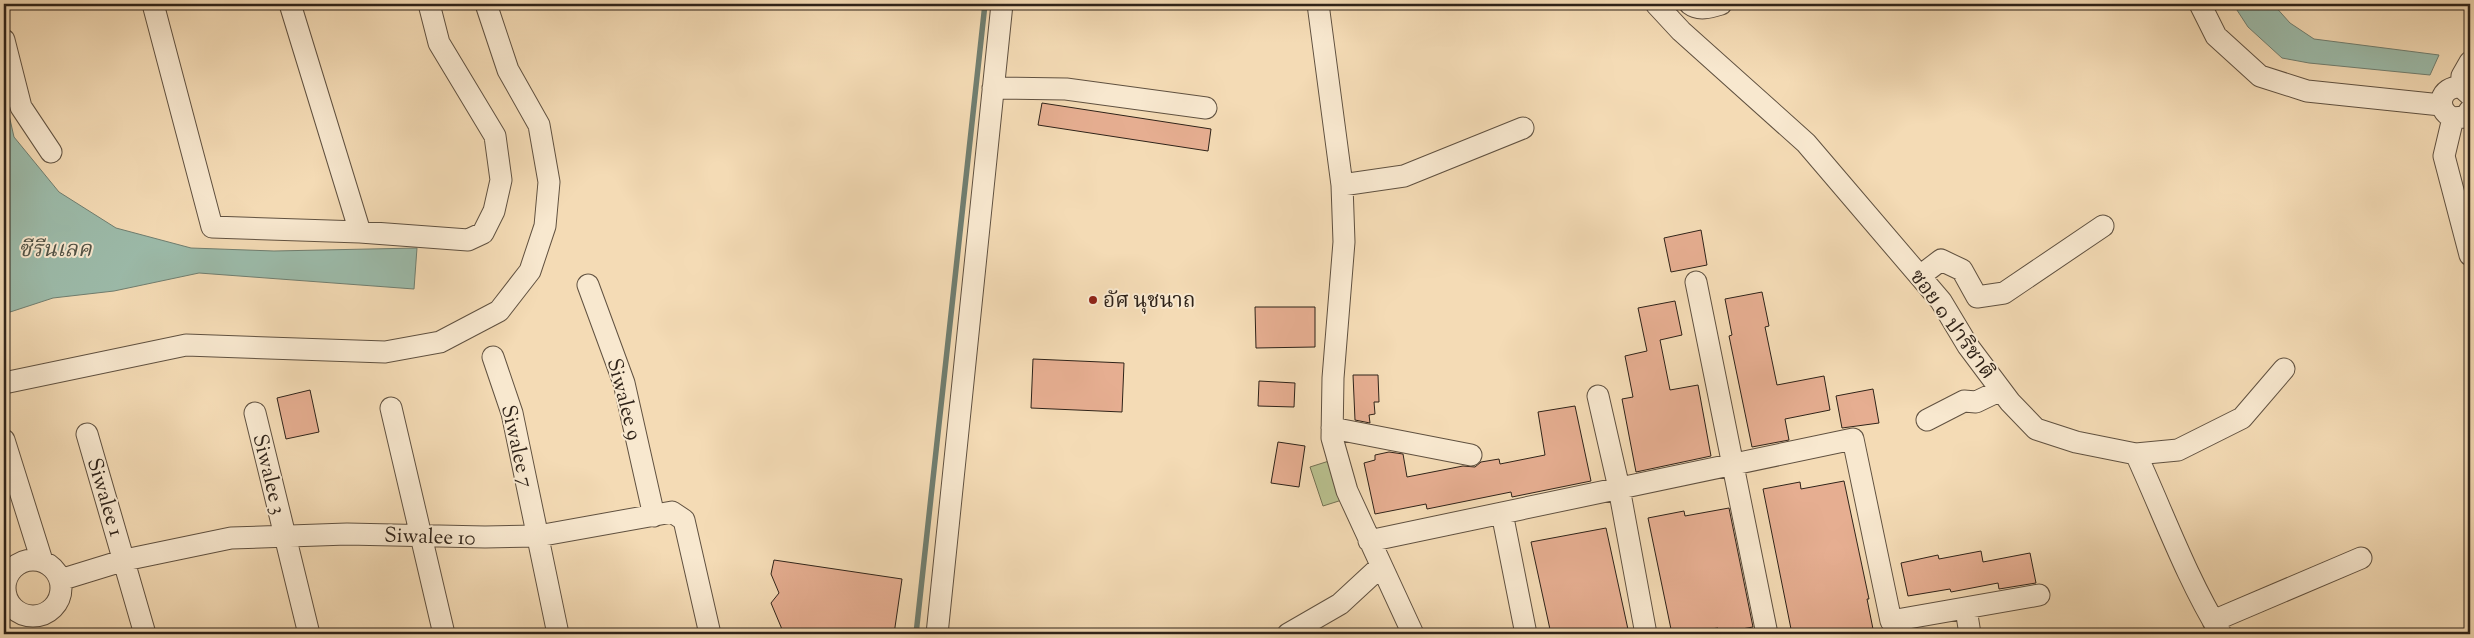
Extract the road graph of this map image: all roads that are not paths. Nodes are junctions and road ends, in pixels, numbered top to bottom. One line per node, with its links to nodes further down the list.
1 (154, 4): 21 (street)
2 (290, 4): 21 (street)
3 (429, 4): 21 (street)
4 (486, 4): 28 (street)
5 (1002, 4): 13 (street)
6 (1318, 4): 19 (street)
7 (1656, 4): 23 (street, ซอย ๑ ปาริชาติ)
8 (1690, 4): 9 (street)
9 (1721, 4)
10 (2200, 4): 16 (street)
11 (4, 40): 18 (street)
12 (2470, 62): 14 (street)
13 (993, 88): 15 (street); 62 (street)
14 (2465, 91): 16 (street)
15 (1206, 108)
16 (2455, 111): 22 (street)
17 (1523, 128): 19 (street)
18 (51, 152)
19 (1342, 185): 34 (street)
20 (2103, 226): 23 (street)
21 (360, 232)
22 (2470, 255)
23 (1920, 276): 29 (street, ซอย ๑ ปาริชาติ)
24 (1696, 282): 39 (street)
25 (588, 285): 42 (street, Siwalee 9)
26 (493, 357): 45 (street, Siwalee 7)
27 (2284, 369): 37 (street, ซอย ๑ ปาริชาติ)
28 (4, 383)
29 (2001, 390): 33 (street); 37 (street, ซอย ๑ ปาริชาติ)
30 (1598, 396): 40 (street)
31 (391, 408): 43 (street)
32 (255, 413): 44 (street, Siwalee 3)
33 (1927, 420)
34 (1332, 428): 38 (street); 46 (street)
35 (87, 434): 48 (street, Siwalee 1)
36 (6, 452): 49 (street)
37 (2136, 454): 56 (street)
38 (1471, 455)
39 (1733, 464): 40 (street); 55 (street); 67 (street)
40 (1619, 488): 41 (street); 66 (street)
41 (1502, 513): 46 (street); 65 (street)
42 (654, 516): 45 (street, Siwalee 10); 61 (street, Siwalee 10)
43 (422, 534): 44 (street, Siwalee 10); 45 (street, Siwalee 10); 59 (street)
44 (286, 535): 48 (street, Siwalee 10); 58 (street, Siwalee 3)
45 (538, 536): 60 (street, Siwalee 7)
46 (1368, 541): 51 (street)
47 (2361, 558): 56 (street)
48 (125, 560): 52 (street, Siwalee 10); 57 (street, Siwalee 1)
49 (42, 561): 50 (street); 52 (street)
50 (7, 562): 54 (street)
51 (1380, 568): 63 (street); 64 (street)
52 (60, 580): 54 (street)
53 (2039, 595): 55 (street)
54 (7, 609)
55 (1966, 609): 68 (street)
56 (2217, 628)
57 (145, 634)
58 (309, 634)
59 (444, 634)
60 (558, 634)
61 (710, 634)
62 (936, 634)
63 (1288, 634)
64 (1413, 634)
65 (1526, 634)
66 (1646, 634)
67 (1768, 634)
68 (1970, 634)

